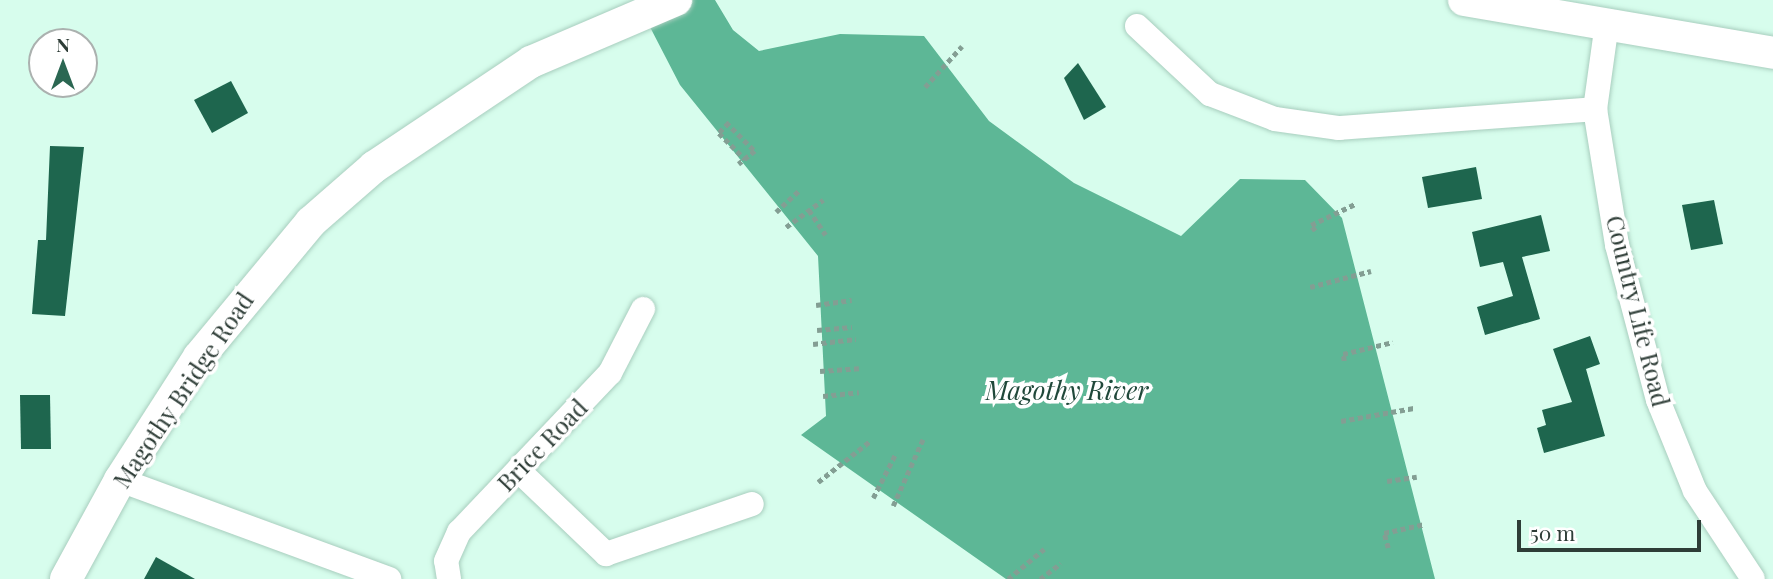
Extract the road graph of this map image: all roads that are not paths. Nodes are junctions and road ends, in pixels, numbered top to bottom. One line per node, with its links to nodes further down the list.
1 (676, 0): 9 (main road, Magothy Bridge Road)
2 (1464, 0): 3 (main road)
3 (1607, 23): 5 (main road); 6 (street, Country Life Road)
4 (1137, 26): 6 (street)
5 (1773, 53)
6 (1595, 109): 14 (street, Country Life Road)
7 (643, 309): 8 (street, Brice Road)
8 (518, 470): 10 (street); 13 (street, Brice Road)
9 (120, 480): 11 (main road, Magothy Bridge Road); 12 (street)
10 (752, 504)
11 (66, 579)
12 (389, 579)
13 (449, 579)
14 (1753, 579)

